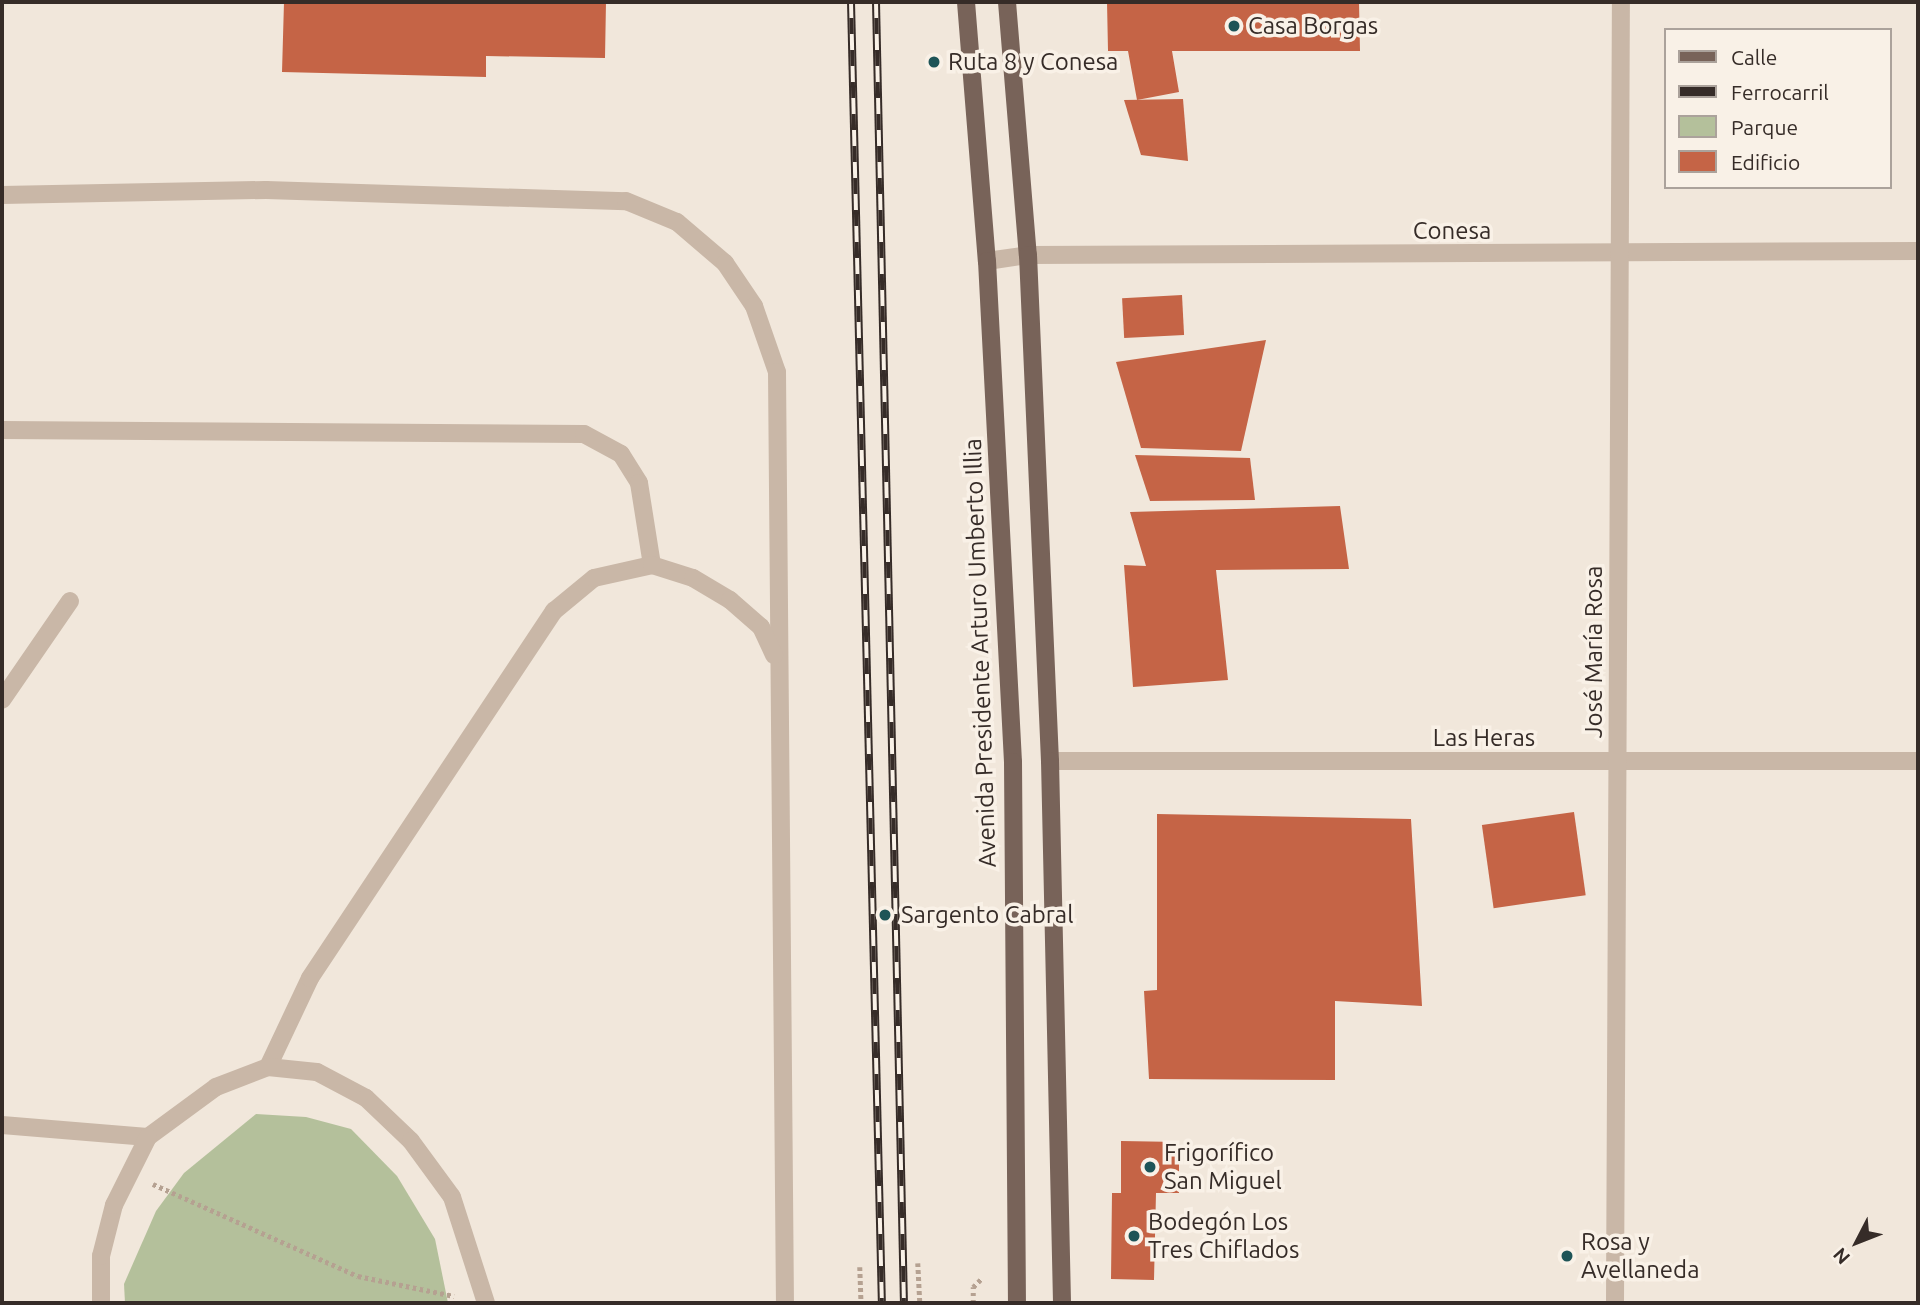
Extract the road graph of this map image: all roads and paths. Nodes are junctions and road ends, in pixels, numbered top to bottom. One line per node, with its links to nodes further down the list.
1 (966, 2): 8 (main road, Avenida Presidente Arturo Umberto Illia)
2 (1007, 2): 6 (main road)
3 (1621, 2): 7 (street, José María Rosa)
4 (2, 195): 12 (street)
5 (1918, 251): 7 (street, Conesa)
6 (1028, 255): 7 (street, Conesa); 8 (street, Conesa); 14 (main road)
7 (1619, 256): 16 (street, José María Rosa)
8 (987, 261): 30 (main road, Avenida Presidente Arturo Umberto Illia)
9 (2, 430): 10 (street)
10 (652, 565): 12 (street); 17 (street)
11 (70, 601): 13 (street)
12 (777, 663): 26 (street)
13 (2, 700)
14 (1050, 761): 16 (street, Las Heras); 31 (main road)
15 (1918, 761): 16 (street, Las Heras)
16 (1618, 764): 32 (street, José María Rosa)
17 (268, 1067): 19 (street); 25 (street)
18 (2, 1125): 19 (street)
19 (148, 1137): 20 (street)
20 (125, 1181): 24 (street); 25 (path)
21 (918, 1263): 28 (path)
22 (860, 1268): 27 (path)
23 (982, 1278): 29 (path)
24 (101, 1303)
25 (486, 1303)
26 (785, 1303)
27 (861, 1303)
28 (920, 1303)
29 (973, 1303)
30 (1017, 1303)
31 (1062, 1303)
32 (1615, 1303)

